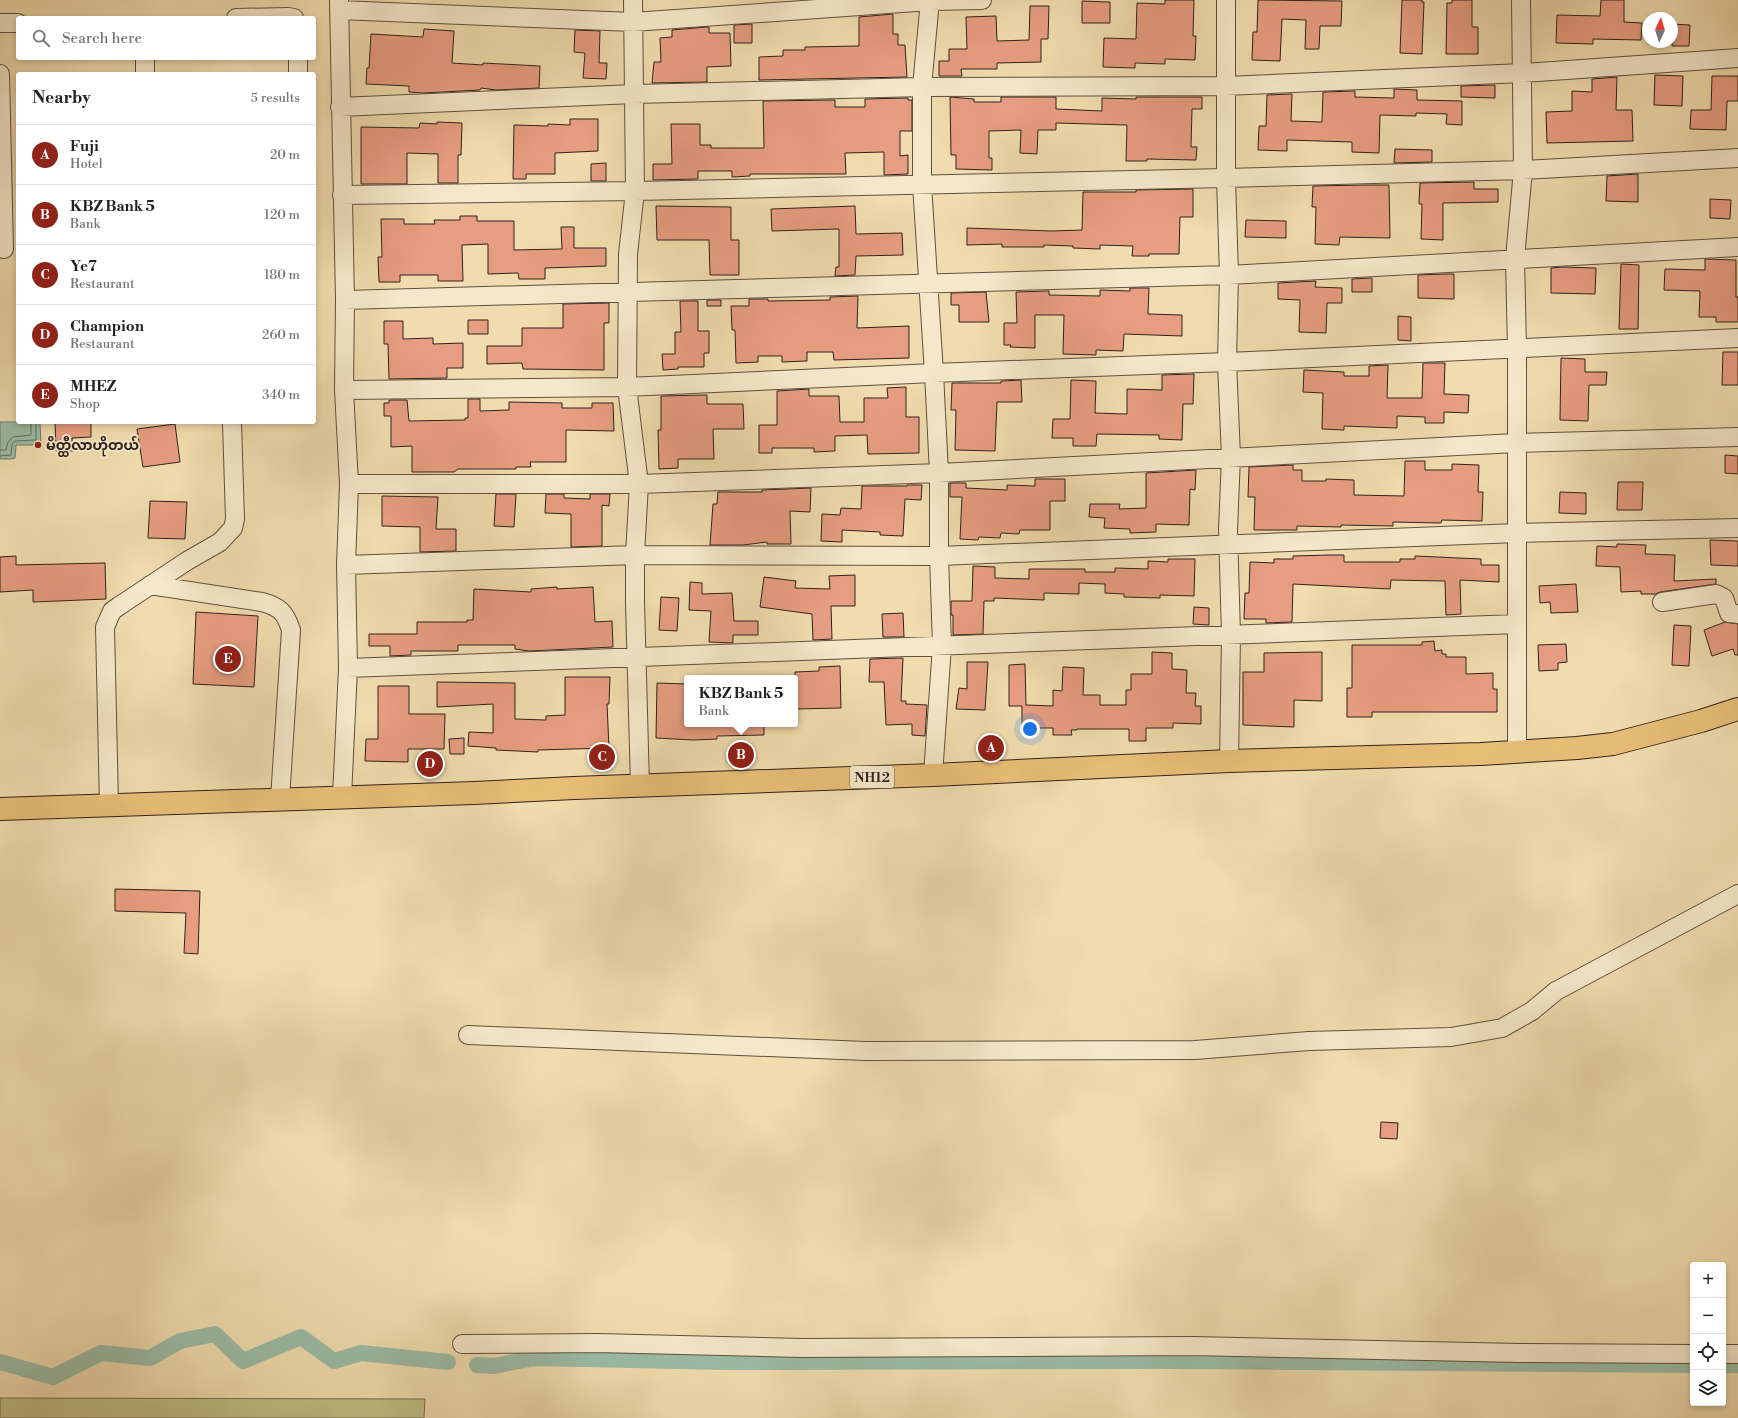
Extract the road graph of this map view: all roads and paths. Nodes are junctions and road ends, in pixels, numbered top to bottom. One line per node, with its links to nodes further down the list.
1 (633, 0): 7 (street)
2 (982, 0): 5 (street)
3 (1226, 0): 17 (street)
4 (1521, 0): 15 (street)
5 (930, 1): 7 (street); 18 (street)
6 (339, 5): 7 (street); 20 (street)
7 (633, 22): 19 (street)
8 (0, 23): 9 (street)
9 (16, 23)
10 (1738, 58): 15 (street)
11 (146, 60): 13 (street)
12 (298, 60): 14 (street)
13 (145, 72)
14 (298, 72)
15 (1523, 73): 17 (street); 22 (street)
16 (0, 74): 28 (street)
17 (1226, 86): 18 (street); 23 (street)
18 (922, 87): 19 (street); 24 (street)
19 (634, 94): 20 (street); 25 (street)
20 (340, 107): 26 (street)
21 (1738, 158): 22 (street)
22 (1523, 170): 23 (street); 29 (street)
23 (1226, 178): 24 (street); 30 (street)
24 (922, 184): 25 (street); 31 (street)
25 (635, 191): 26 (street); 32 (street)
26 (342, 195): 33 (street)
27 (1738, 247): 29 (street)
28 (7, 249)
29 (1514, 258): 30 (street); 35 (street)
30 (1229, 275): 31 (street); 36 (street)
31 (928, 283): 32 (street); 37 (street)
32 (627, 293): 33 (street); 38 (street)
33 (345, 300): 39 (street)
34 (1738, 338): 35 (street)
35 (1516, 349): 36 (street); 42 (street)
36 (1227, 362): 37 (street); 43 (street)
37 (934, 373): 38 (street); 44 (street)
38 (627, 386): 39 (street); 46 (street)
39 (344, 390): 45 (street)
40 (232, 424): 53 (street)
41 (1738, 437): 42 (street)
42 (1516, 443): 43 (street); 48 (street)
43 (1231, 457): 44 (street); 49 (street)
44 (939, 473): 46 (street); 51 (street)
45 (348, 484): 46 (street); 52 (street)
46 (639, 484): 50 (street)
47 (1738, 528): 48 (street)
48 (1517, 533): 49 (street); 56 (street)
49 (1228, 545): 51 (street); 57 (street)
50 (635, 555): 51 (street); 52 (street); 59 (street)
51 (939, 556): 58 (street)
52 (346, 565): 60 (street)
53 (150, 585): 67 (street); 68 (street)
54 (1662, 602): 55 (street)
55 (1738, 614)
56 (1516, 624): 57 (street); 62 (street)
57 (1231, 636): 58 (street); 63 (street)
58 (942, 646): 59 (street); 64 (street)
59 (637, 658): 60 (street); 65 (street)
60 (348, 668): 66 (street)
61 (1738, 709): 62 (highway, NH12)
62 (1517, 751): 63 (highway, NH12)
63 (1229, 761): 64 (highway, NH12)
64 (933, 775): 65 (highway, NH12)
65 (640, 786): 66 (highway, NH12)
66 (342, 797): 67 (highway, NH12)
67 (280, 799): 68 (highway, NH12)
68 (109, 805): 69 (highway, NH12)
69 (0, 809)
70 (1738, 894): 71 (street)
71 (468, 1035)
72 (462, 1344): 73 (street)
73 (1690, 1354)
74 (1726, 1354): 75 (street)
75 (1738, 1354)

